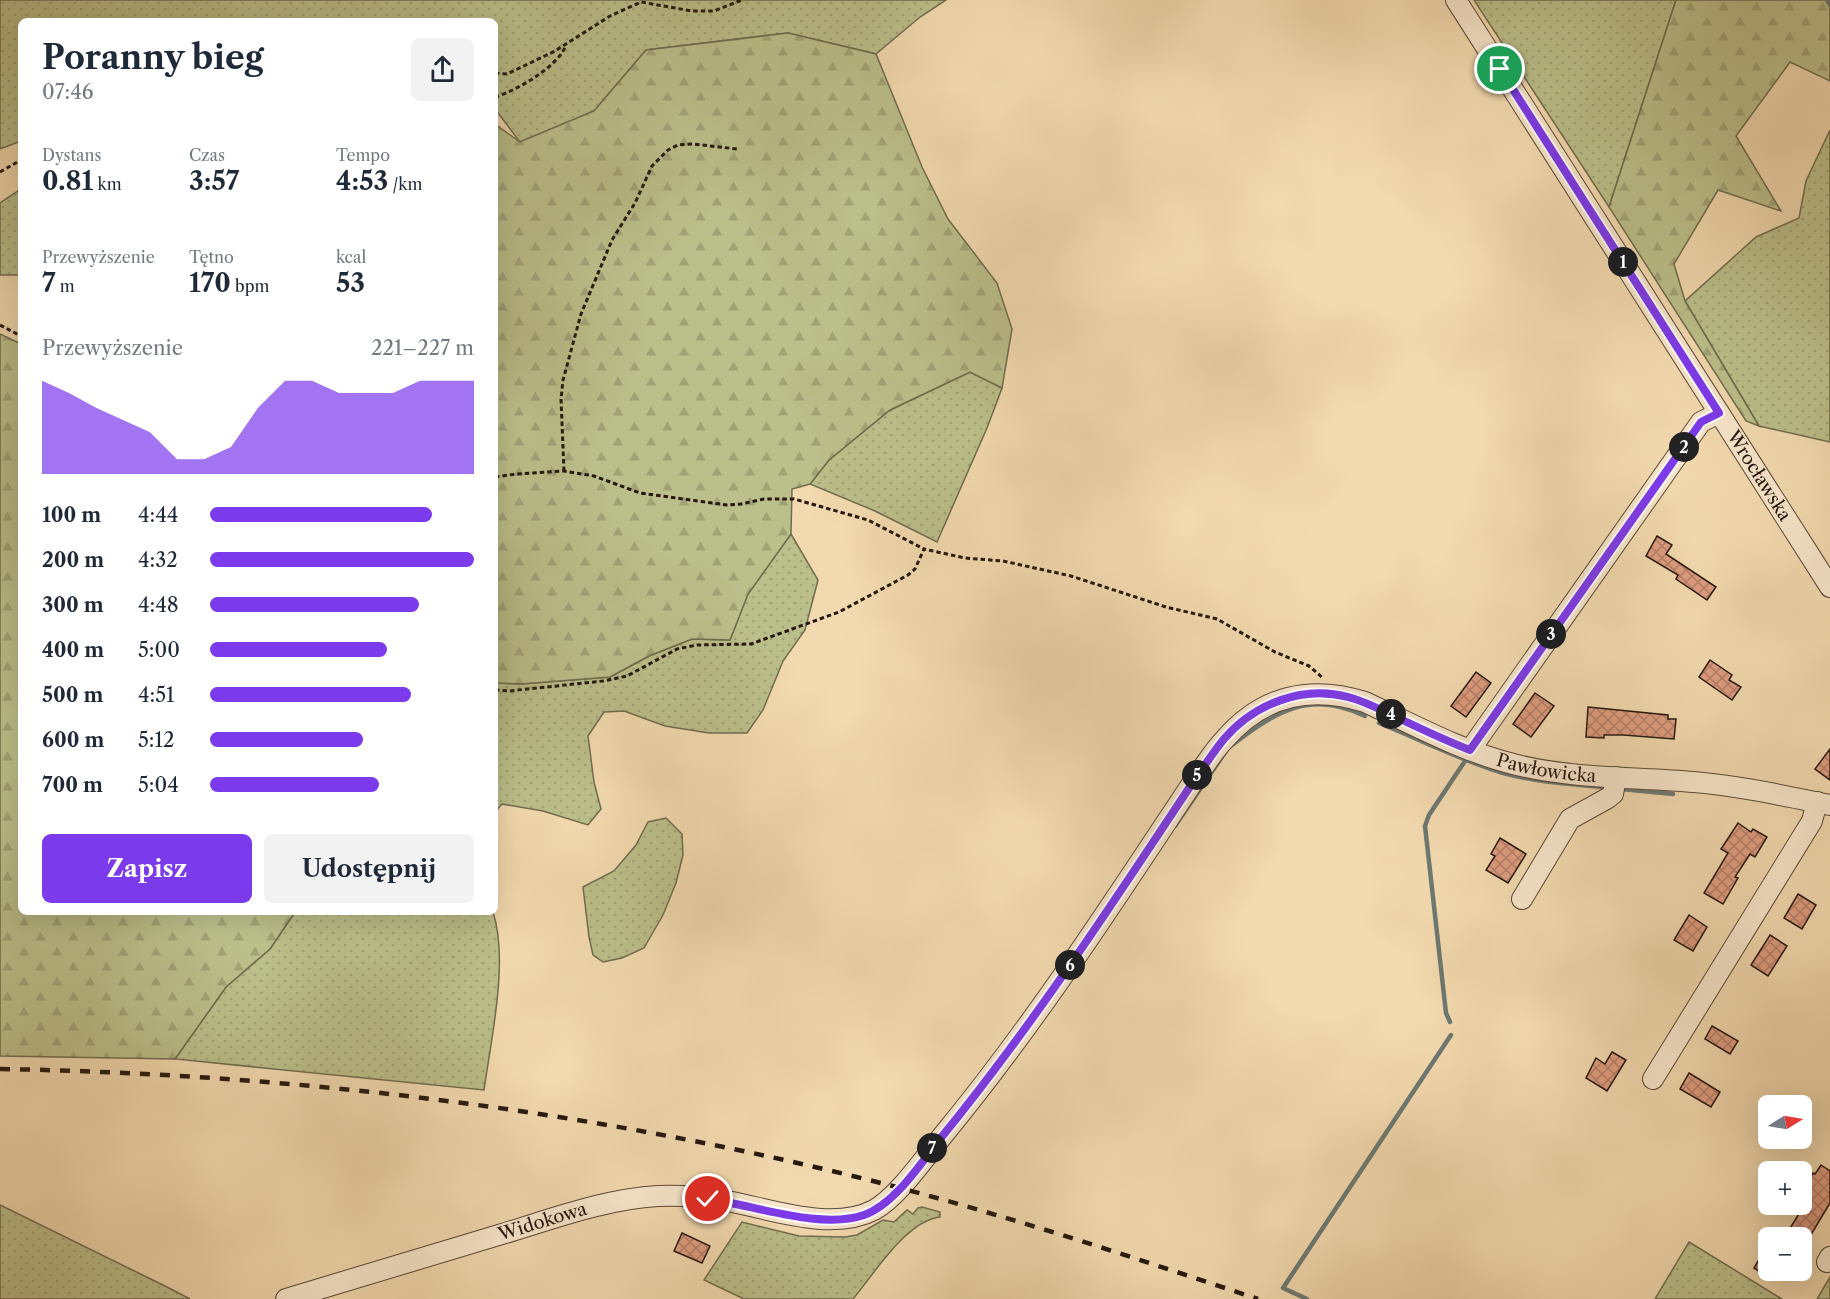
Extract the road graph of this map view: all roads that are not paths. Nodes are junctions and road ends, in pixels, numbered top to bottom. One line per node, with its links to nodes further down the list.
1 (1456, 0): 2 (street, Wrocławska)
2 (1719, 413): 3 (street, Wrocławska); 4 (street)
3 (1830, 587)
4 (1470, 750): 5 (street, Pawłowicka); 9 (street, Pawłowicka)
5 (1616, 777): 6 (street, Pawłowicka); 7 (street)
6 (1823, 804): 8 (street)
7 (1522, 899)
8 (1653, 1079)
9 (806, 1217): 10 (street, Widokowa)
10 (286, 1299)

